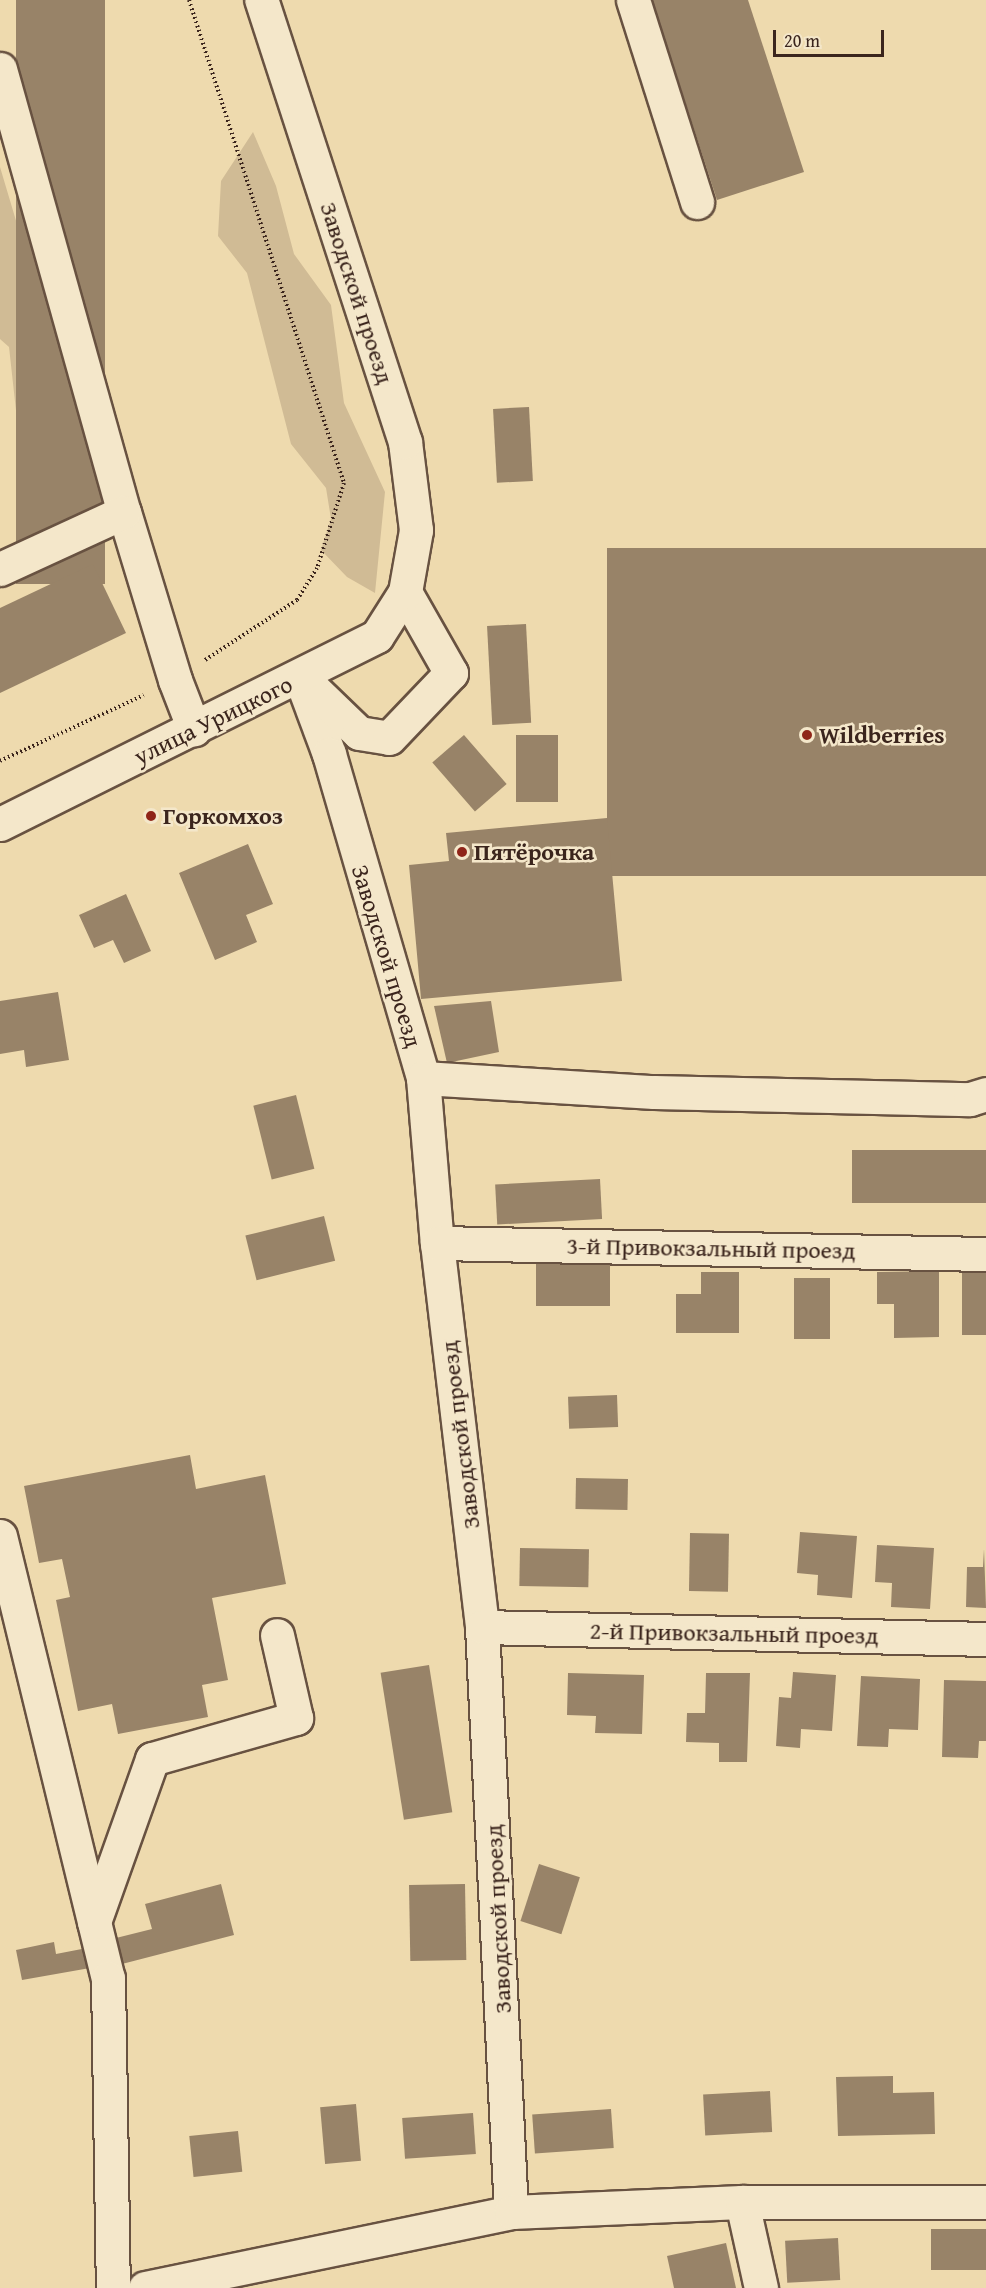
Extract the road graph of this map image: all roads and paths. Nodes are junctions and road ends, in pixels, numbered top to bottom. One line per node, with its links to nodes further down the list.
1 (189, 0): 9 (path)
2 (261, 0): 8 (street, Заводской проезд)
3 (633, 0): 5 (street)
4 (0, 69): 6 (street)
5 (697, 202)
6 (124, 512): 7 (street); 11 (street)
7 (0, 570)
8 (405, 592): 10 (street, улица Урицкого); 10 (street)
9 (297, 600)
10 (300, 676): 11 (street, улица Урицкого); 13 (street, Заводской проезд)
11 (194, 729): 12 (street, улица Урицкого)
12 (0, 824)
13 (423, 1078): 14 (street); 15 (street, Заводской проезд)
14 (986, 1094)
15 (437, 1243): 16 (street, 3-й Привокзальный проезд); 18 (street, Заводской проезд)
16 (986, 1254)
17 (0, 1536): 21 (street)
18 (482, 1627): 20 (street, 2-й Привокзальный проезд); 24 (street, Заводской проезд)
19 (277, 1635): 21 (street)
20 (986, 1639)
21 (94, 1922): 25 (street)
22 (742, 2202): 23 (street); 24 (street); 27 (street)
23 (986, 2202)
24 (511, 2212): 26 (street)
25 (113, 2288)
26 (145, 2288)
27 (761, 2288)

